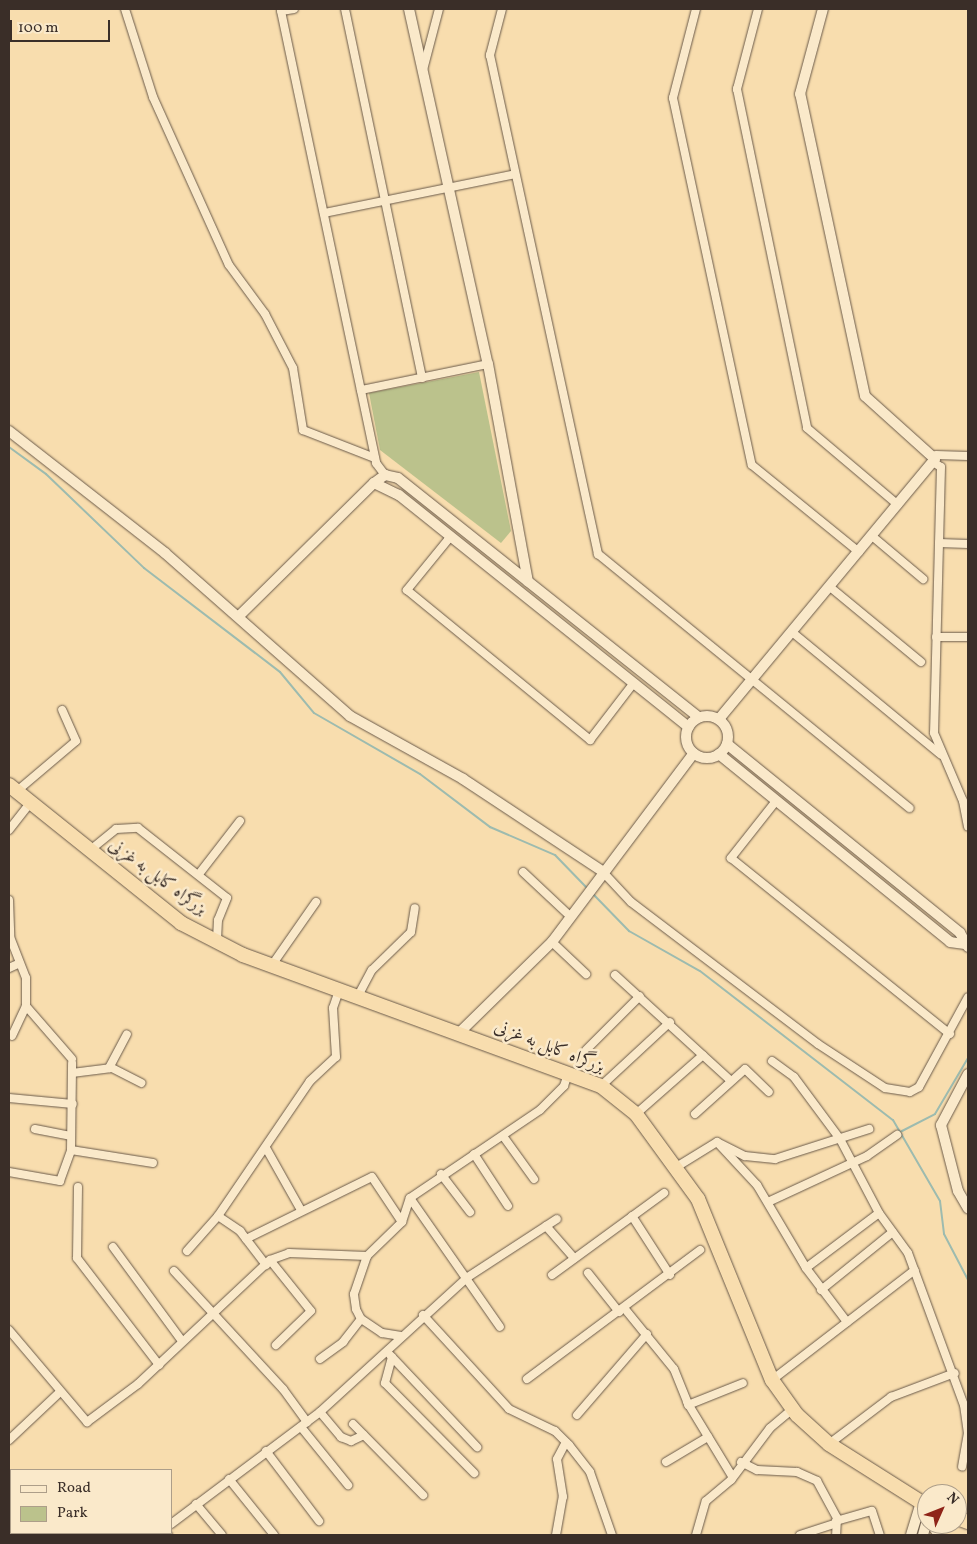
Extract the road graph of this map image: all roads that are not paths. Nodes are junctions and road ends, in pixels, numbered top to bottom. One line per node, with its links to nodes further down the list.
1 (125, 9): 20 (street)
2 (294, 9): 14 (street)
3 (345, 9): 13 (street)
4 (409, 9): 10 (street)
5 (439, 9): 10 (street)
6 (502, 9): 11 (street)
7 (696, 9): 29 (street)
8 (758, 9): 24 (street)
9 (823, 9): 21 (street)
10 (423, 71): 12 (street)
11 (515, 174): 12 (street); 38 (street)
12 (448, 187): 13 (street); 15 (street)
13 (385, 200): 14 (street); 16 (street)
14 (324, 213): 17 (street)
15 (488, 364): 16 (street); 31 (street)
16 (422, 378): 17 (street)
17 (361, 390): 20 (street)
18 (9, 431): 33 (street)
19 (968, 456): 21 (street)
20 (375, 458): 22 (street)
21 (934, 459): 24 (street); 27 (street)
22 (385, 475): 23 (street); 31 (street)
23 (374, 483): 25 (street); 33 (street)
24 (898, 505): 26 (street)
25 (451, 536): 39 (street); 39 (street)
26 (872, 536): 29 (street); 30 (street)
27 (939, 543): 28 (street); 35 (street)
28 (968, 544)
29 (859, 552): 32 (street)
30 (923, 579)
31 (528, 581): 41 (street)
32 (830, 586): 34 (street); 37 (street)
33 (240, 615): 56 (street)
34 (792, 632): 38 (street); 47 (street)
35 (936, 637): 36 (street); 47 (street)
36 (968, 637)
37 (921, 662)
38 (751, 681): 42 (street); 51 (street)
39 (633, 684): 43 (street)
40 (62, 710): 48 (street)
41 (699, 717): 42 (street); 43 (street)
42 (719, 719): 44 (street)
43 (688, 727): 45 (street)
44 (727, 744): 46 (street); 65 (street)
45 (694, 753): 46 (street); 56 (street)
46 (719, 754): 49 (street)
47 (942, 756): 53 (street)
48 (13, 788): 50 (highway, بزرگراه کابل به غزنی)
49 (776, 801): 65 (street); 79 (street)
50 (30, 803): 54 (street); 55 (highway, بزرگراه کابل به غزنی)
51 (909, 808)
52 (240, 822): 58 (street)
53 (968, 827)
54 (9, 830)
55 (89, 851): 58 (street); 63 (highway, بزرگراه کابل به غزنی)
56 (602, 871): 62 (street); 79 (street)
57 (524, 872): 62 (street)
58 (199, 874): 63 (street)
59 (316, 902): 67 (street)
60 (9, 903): 66 (street)
61 (414, 908): 72 (street)
62 (573, 915): 64 (street)
63 (217, 942): 67 (highway, بزرگراه کابل به غزنی)
64 (552, 942): 69 (street); 77 (street)
65 (967, 945)
66 (18, 964): 68 (street); 75 (street)
67 (272, 965): 71 (highway, بزرگراه کابل به غزنی)
68 (9, 968)
69 (586, 974)
70 (615, 975): 73 (street)
71 (340, 987): 72 (highway, بزرگراه کابل به غزنی); 103 (street)
72 (359, 994): 77 (highway, بزرگراه کابل به غزنی)
73 (640, 996): 76 (street); 81 (street)
74 (968, 997): 79 (street)
75 (26, 1006): 80 (street); 85 (street)
76 (670, 1022): 82 (street); 90 (street)
77 (459, 1033): 86 (highway, بزرگراه کابل به غزنی)
78 (127, 1034): 84 (street)
79 (950, 1034)
80 (12, 1036)
81 (586, 1050)
82 (703, 1055): 88 (street); 94 (street)
83 (772, 1061): 101 (street)
84 (109, 1068): 85 (street); 89 (street)
85 (72, 1074): 93 (street)
86 (568, 1074): 90 (highway, بزرگراه کابل به غزنی); 100 (street)
87 (968, 1074): 117 (street)
88 (731, 1081): 91 (street); 95 (street)
89 (141, 1083)
90 (601, 1086): 94 (highway, بزرگراه کابل به غزنی)
91 (769, 1092)
92 (9, 1098): 93 (street)
93 (73, 1104): 99 (street)
94 (636, 1114): 108 (highway, بزرگراه کابل به غزنی)
95 (695, 1114)
96 (34, 1129): 99 (street)
97 (869, 1129): 101 (street)
98 (897, 1135): 107 (street)
99 (70, 1136): 104 (street)
100 (503, 1136): 105 (street); 111 (street)
101 (840, 1140): 102 (street); 107 (street)
102 (717, 1142): 108 (street); 115 (street)
103 (266, 1148): 118 (street); 121 (street)
104 (71, 1150): 106 (street); 109 (street)
105 (474, 1154): 110 (street); 116 (street)
106 (154, 1163)
107 (850, 1164): 115 (street); 120 (street)
108 (678, 1166): 159 (highway, بزرگراه کابل به غزنی)
109 (9, 1172)
110 (441, 1174): 114 (street); 119 (street)
111 (534, 1179)
112 (78, 1186): 156 (street)
113 (664, 1193): 122 (street)
114 (410, 1198): 124 (street); 140 (street)
115 (768, 1202): 134 (street)
116 (508, 1206)
117 (968, 1208)
118 (301, 1210): 124 (street); 127 (street)
119 (470, 1212)
120 (879, 1212): 126 (street); 134 (street)
121 (218, 1216): 127 (street); 129 (street)
122 (632, 1216): 132 (street); 139 (street)
123 (557, 1219): 125 (street)
124 (402, 1222): 131 (street)
125 (546, 1226): 132 (street); 140 (street)
126 (893, 1232): 135 (street); 141 (street)
127 (246, 1239): 133 (street)
128 (113, 1247): 151 (street)
129 (186, 1250)
130 (700, 1250): 139 (street)
131 (367, 1256): 133 (street); 145 (street)
132 (574, 1258): 138 (street)
133 (268, 1263): 144 (street); 152 (street)
134 (806, 1268): 141 (street)
135 (915, 1270): 146 (street); 157 (street)
136 (174, 1271): 144 (street)
137 (588, 1273): 142 (street)
138 (552, 1275)
139 (670, 1275): 142 (street)
140 (468, 1277): 143 (street); 147 (street)
141 (821, 1290): 146 (street)
142 (622, 1310): 149 (street); 158 (street)
143 (422, 1315): 150 (street); 171 (street)
144 (212, 1316): 151 (street); 167 (street)
145 (361, 1319): 150 (street); 155 (street)
146 (847, 1322): 159 (street)
147 (500, 1327)
148 (9, 1330): 161 (street)
149 (647, 1334): 162 (street); 164 (street)
150 (401, 1336): 153 (street)
151 (182, 1341): 156 (street)
152 (276, 1345)
153 (386, 1350): 154 (street); 163 (street)
154 (392, 1357): 173 (street); 178 (street)
155 (320, 1359)
156 (159, 1364): 161 (street)
157 (955, 1373): 172 (street); 177 (street)
158 (527, 1378)
159 (772, 1380): 165 (highway, بزرگراه کابل به غزنی)
160 (743, 1383): 162 (street)
161 (60, 1392): 170 (street)
162 (688, 1405): 169 (street)
163 (320, 1412): 167 (street); 168 (street)
164 (577, 1415)
165 (797, 1415): 172 (highway, بزرگراه کابل به غزنی); 176 (street)
166 (353, 1424): 168 (street)
167 (304, 1425): 174 (street); 181 (street)
168 (364, 1435): 182 (street)
169 (708, 1437): 175 (street); 179 (street)
170 (9, 1440)
171 (566, 1442): 191 (street); 192 (street)
172 (829, 1444): 183 (highway, بزرگراه کابل به غزنی)
173 (477, 1447)
174 (266, 1451): 180 (street); 185 (street)
175 (666, 1462)
176 (741, 1462): 179 (street); 187 (street)
177 (962, 1466)
178 (474, 1473)
179 (732, 1476): 193 (street)
180 (229, 1479): 184 (street); 190 (street)
181 (348, 1485)
182 (423, 1495)
183 (917, 1501)
184 (196, 1504): 188 (street); 189 (street)
185 (319, 1521)
186 (917, 1521): 197 (street)
187 (836, 1522): 194 (street); 195 (street); 196 (street)
188 (172, 1523)
189 (222, 1535)
190 (274, 1535)
191 (556, 1535)
192 (612, 1535)
193 (696, 1535)
194 (800, 1535)
195 (836, 1535)
196 (880, 1535)
197 (911, 1535)

